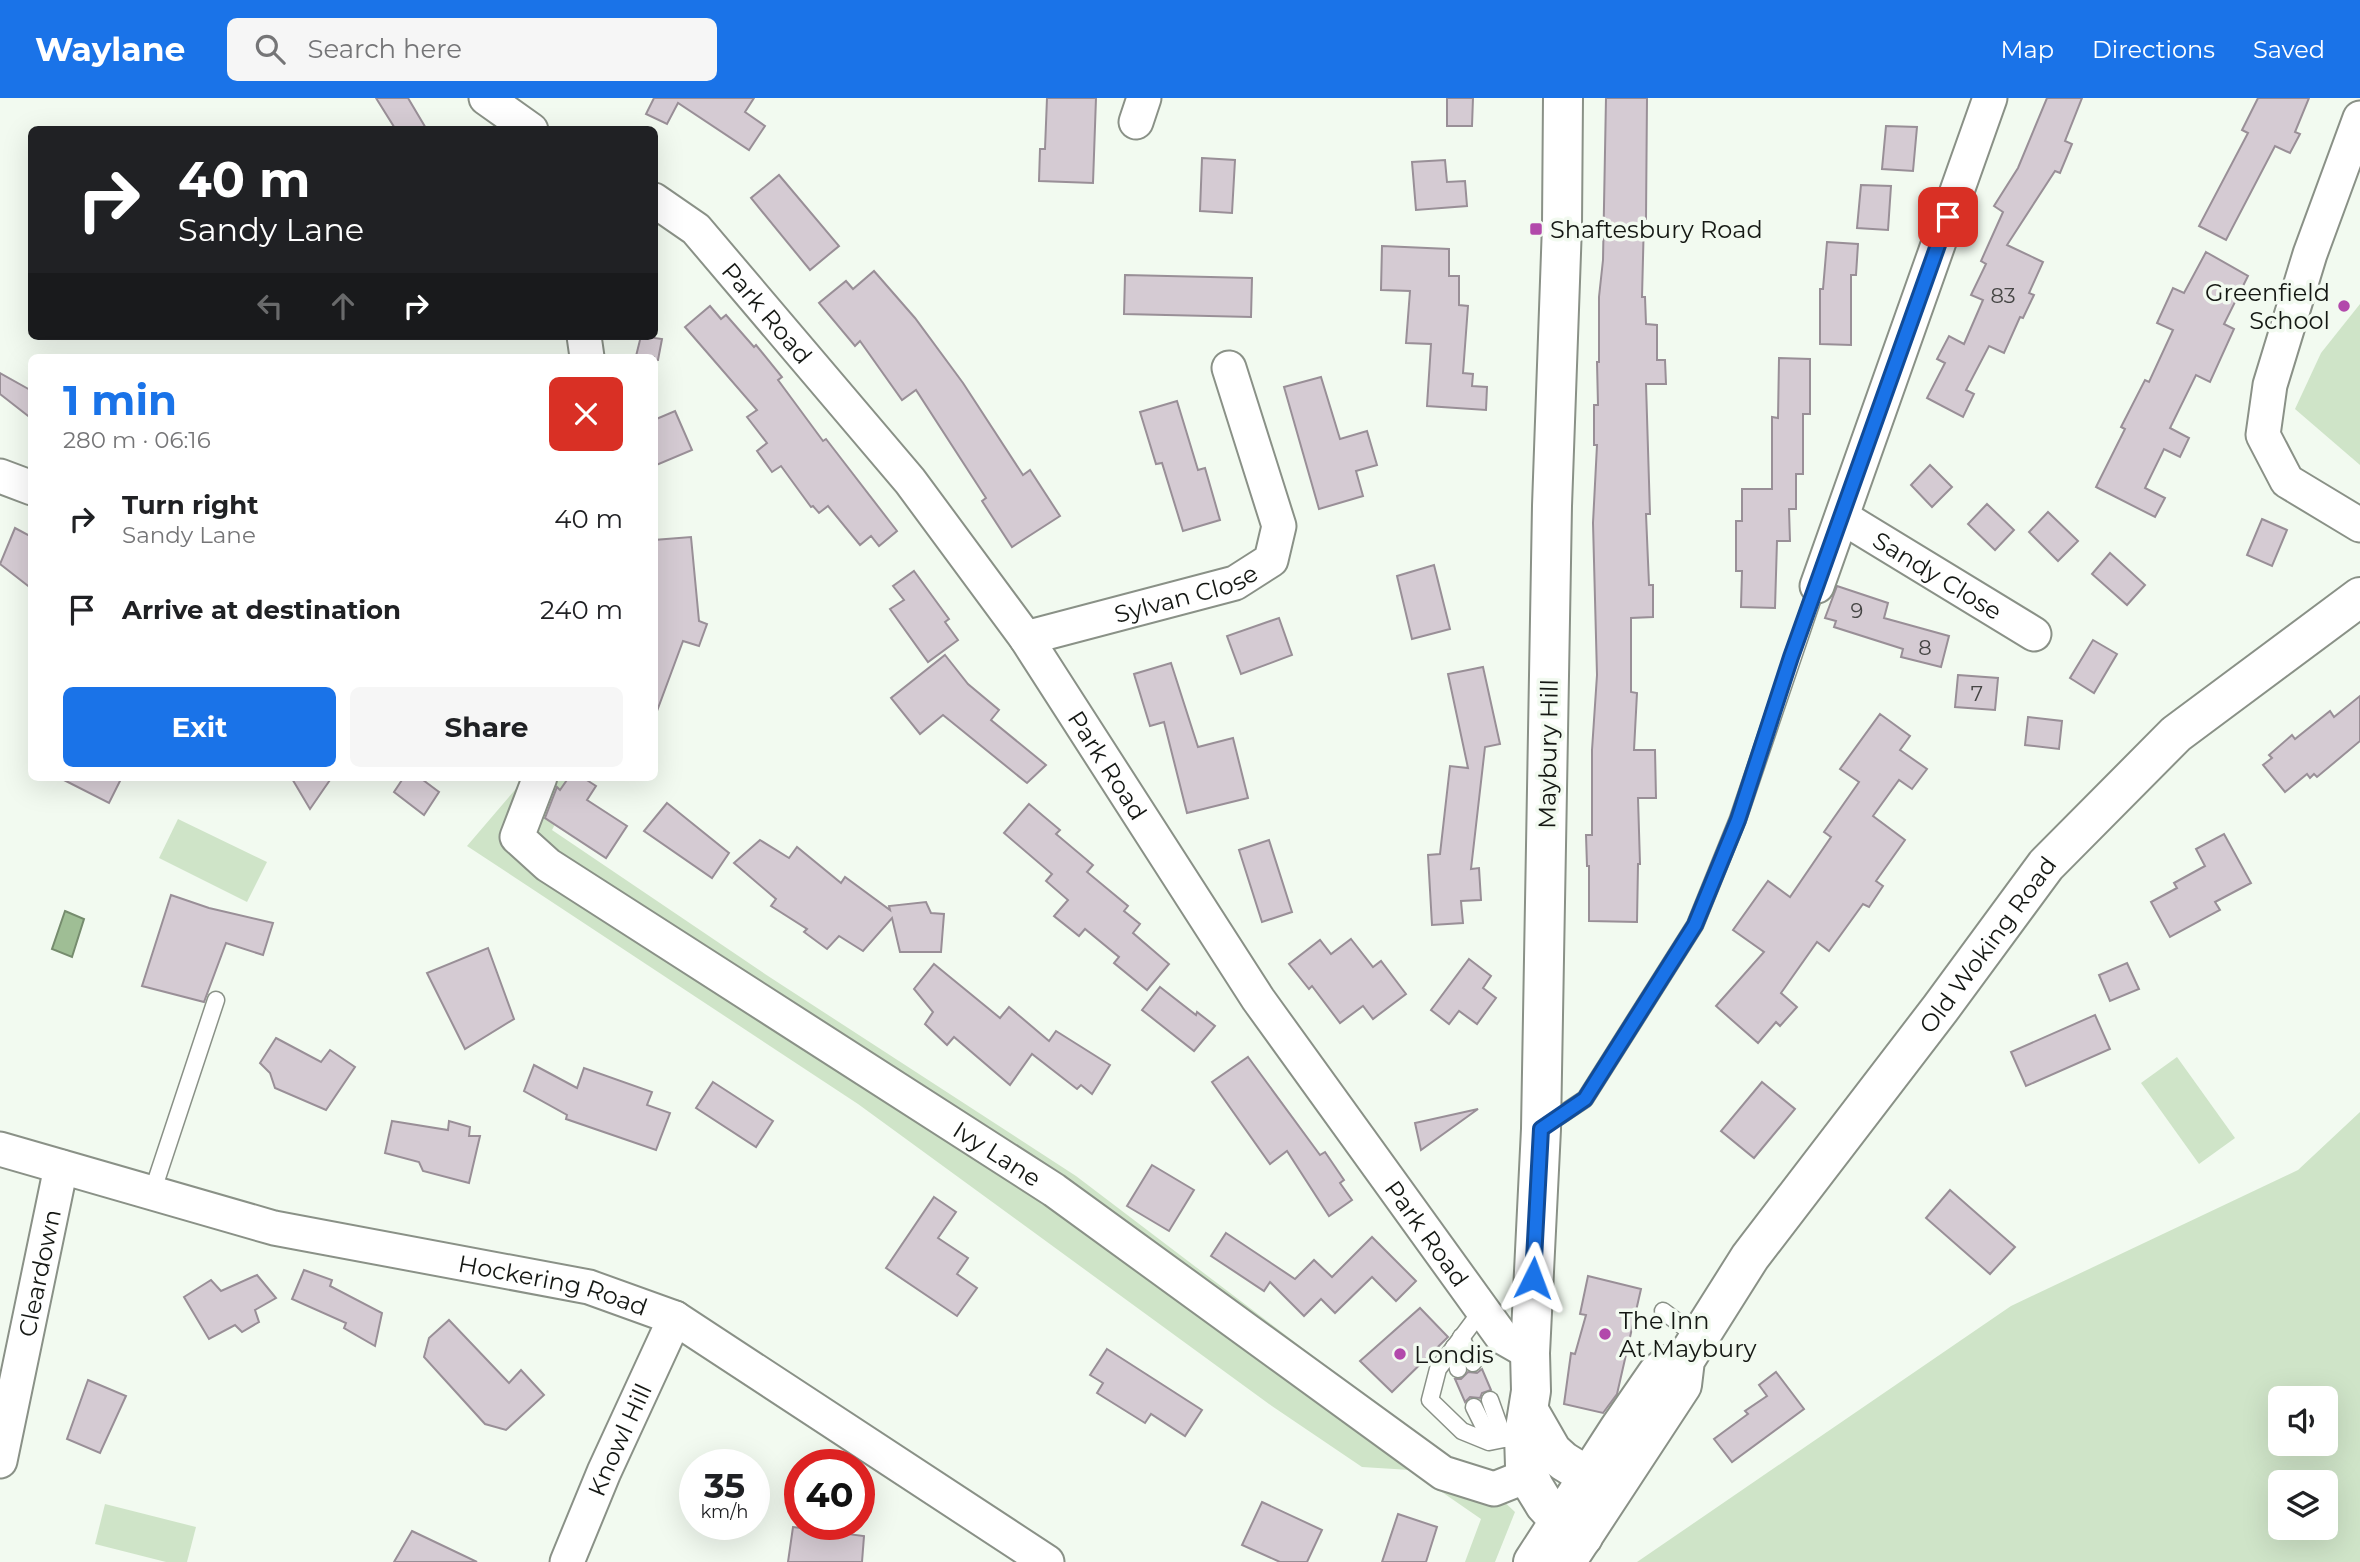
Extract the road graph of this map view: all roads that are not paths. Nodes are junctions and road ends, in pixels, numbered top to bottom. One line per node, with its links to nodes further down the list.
1 (486, 98): 5 (street)
2 (1563, 98): 18 (street, Maybury Hill)
3 (1990, 98): 10 (street)
4 (2360, 118): 11 (street)
5 (522, 126)
6 (658, 203): 15 (street, Park Road)
7 (1229, 368): 15 (street, Sylvan Close)
8 (0, 476): 9 (street)
9 (28, 486)
10 (1842, 517): 12 (street); 14 (street, Sandy Close)
11 (2360, 525)
12 (1817, 586): 18 (lane)
13 (2360, 597): 26 (street, Old Woking Road)
14 (2034, 634)
15 (1026, 638): 22 (street, Park Road)
16 (538, 781): 33 (street, Ivy Lane)
17 (216, 1000): 21 (lane)
18 (1541, 1129): 27 (street, Maybury Hill)
19 (0, 1149): 20 (street, Hockering Road)
20 (61, 1167): 21 (street, Hockering Road); 32 (street, Cleardown)
21 (152, 1193): 24 (street, Hockering Road)
22 (1482, 1310): 25 (lane); 27 (street, Park Road)
23 (1663, 1311): 26 (lane)
24 (675, 1318): 36 (street, Knowl Hill); 37 (street, Hockering Road)
25 (1457, 1342): 28 (lane); 31 (lane)
26 (1692, 1349): 34 (street, Old Woking Road)
27 (1530, 1353): 31 (street, Maybury Hill)
28 (1465, 1366)
29 (1490, 1400): 31 (lane)
30 (1474, 1407): 31 (lane)
31 (1518, 1432): 33 (street, Maybury Hill); 34 (street)
32 (0, 1461)
33 (1529, 1475): 35 (street, Maybury Hill)
34 (1600, 1484): 35 (street, Old Woking Road)
35 (1570, 1540): 38 (street, Old Woking Road)
36 (567, 1562)
37 (1047, 1562)
38 (1533, 1562)

